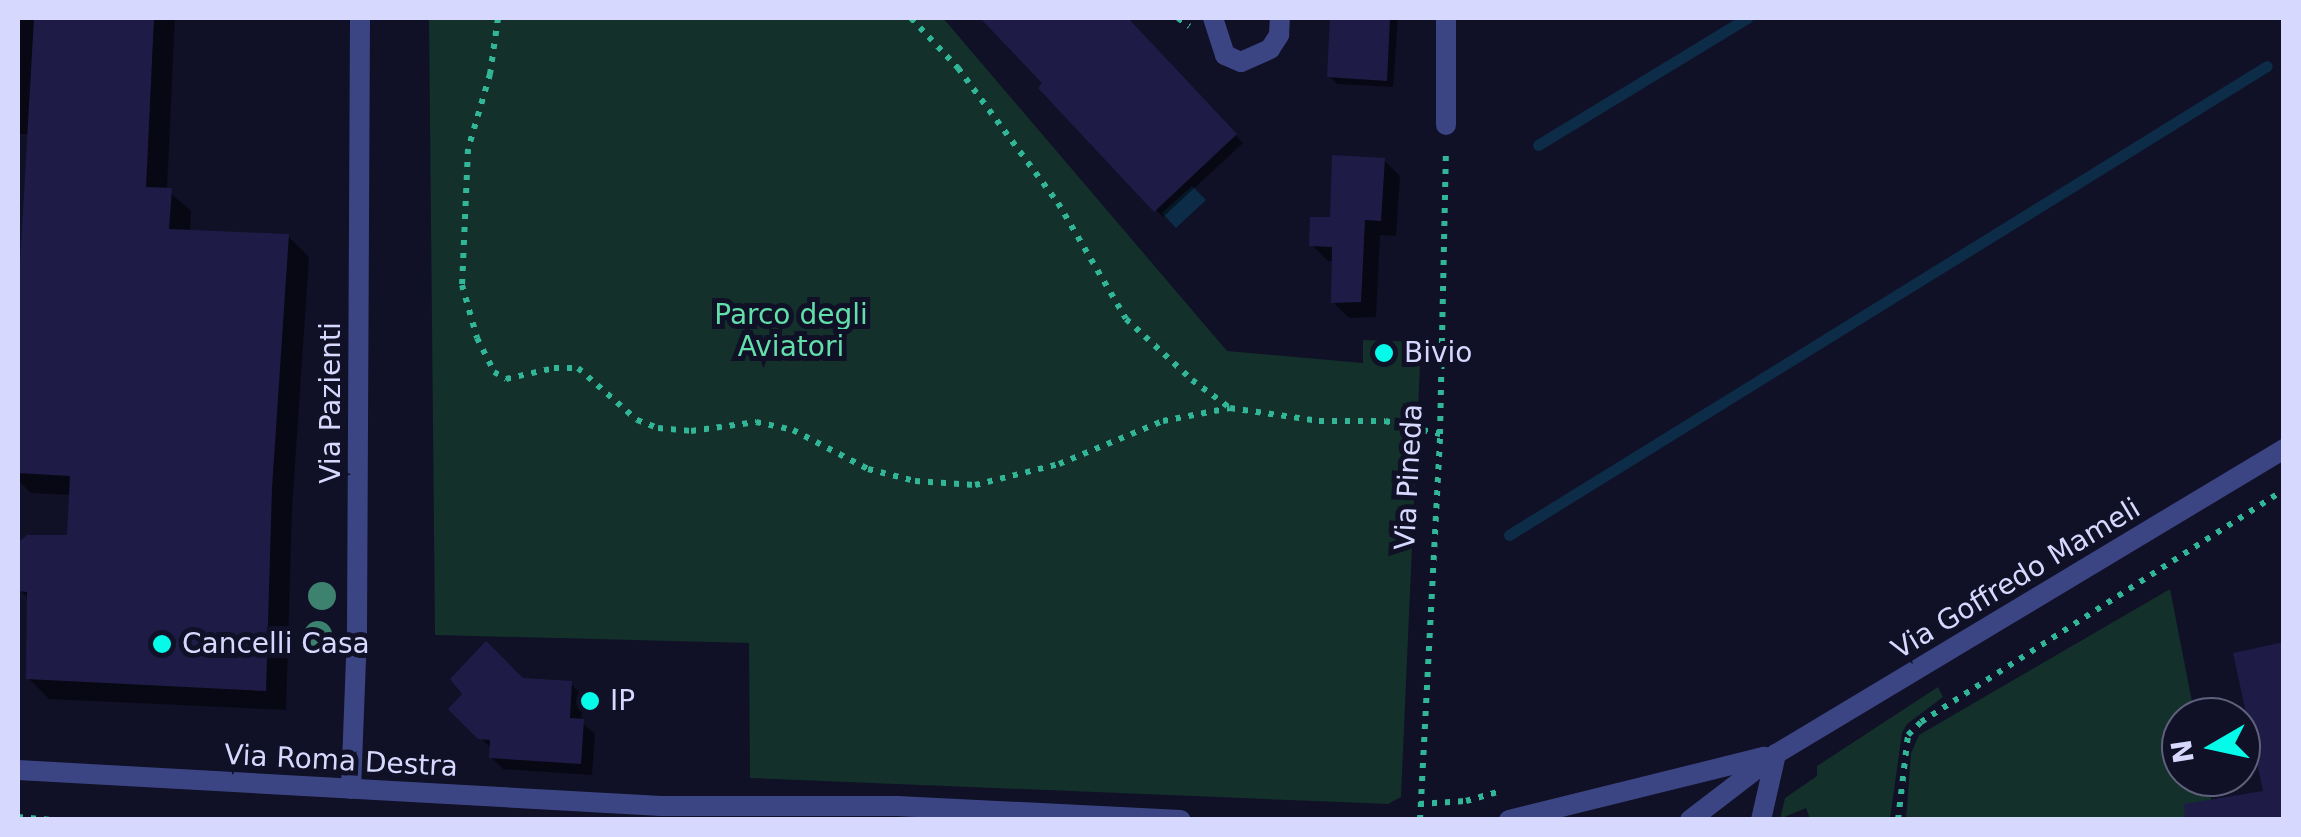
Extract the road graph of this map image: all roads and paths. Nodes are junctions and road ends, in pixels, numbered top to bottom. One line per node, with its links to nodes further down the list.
1 (360, 18): 14 (street, Via Pazienti)
2 (498, 18): 8 (path)
3 (911, 18): 8 (path)
4 (1212, 18): 5 (street)
5 (1280, 18)
6 (1446, 18): 7 (street)
7 (1446, 126): 9 (path, Via Pineda)
8 (1230, 408): 9 (path)
9 (1440, 434): 20 (path, Via Pineda)
10 (2284, 449): 12 (street, Via Goffredo Mameli)
11 (2284, 490): 24 (path)
12 (1776, 754): 21 (street, Via Goffredo Mameli); 22 (street, Via Goffredo Mameli); 23 (street)
13 (18, 770): 14 (street, Via Roma Destra)
14 (350, 789): 15 (street, Via Roma Destra)
15 (661, 806): 18 (street, Via Roma Destra); 19 (street, Via Roma Destra)
16 (18, 817): 17 (path)
17 (55, 820)
18 (766, 820)
19 (1181, 820)
20 (1420, 820)
21 (1509, 820)
22 (1690, 820)
23 (1761, 820)
24 (1898, 820)

